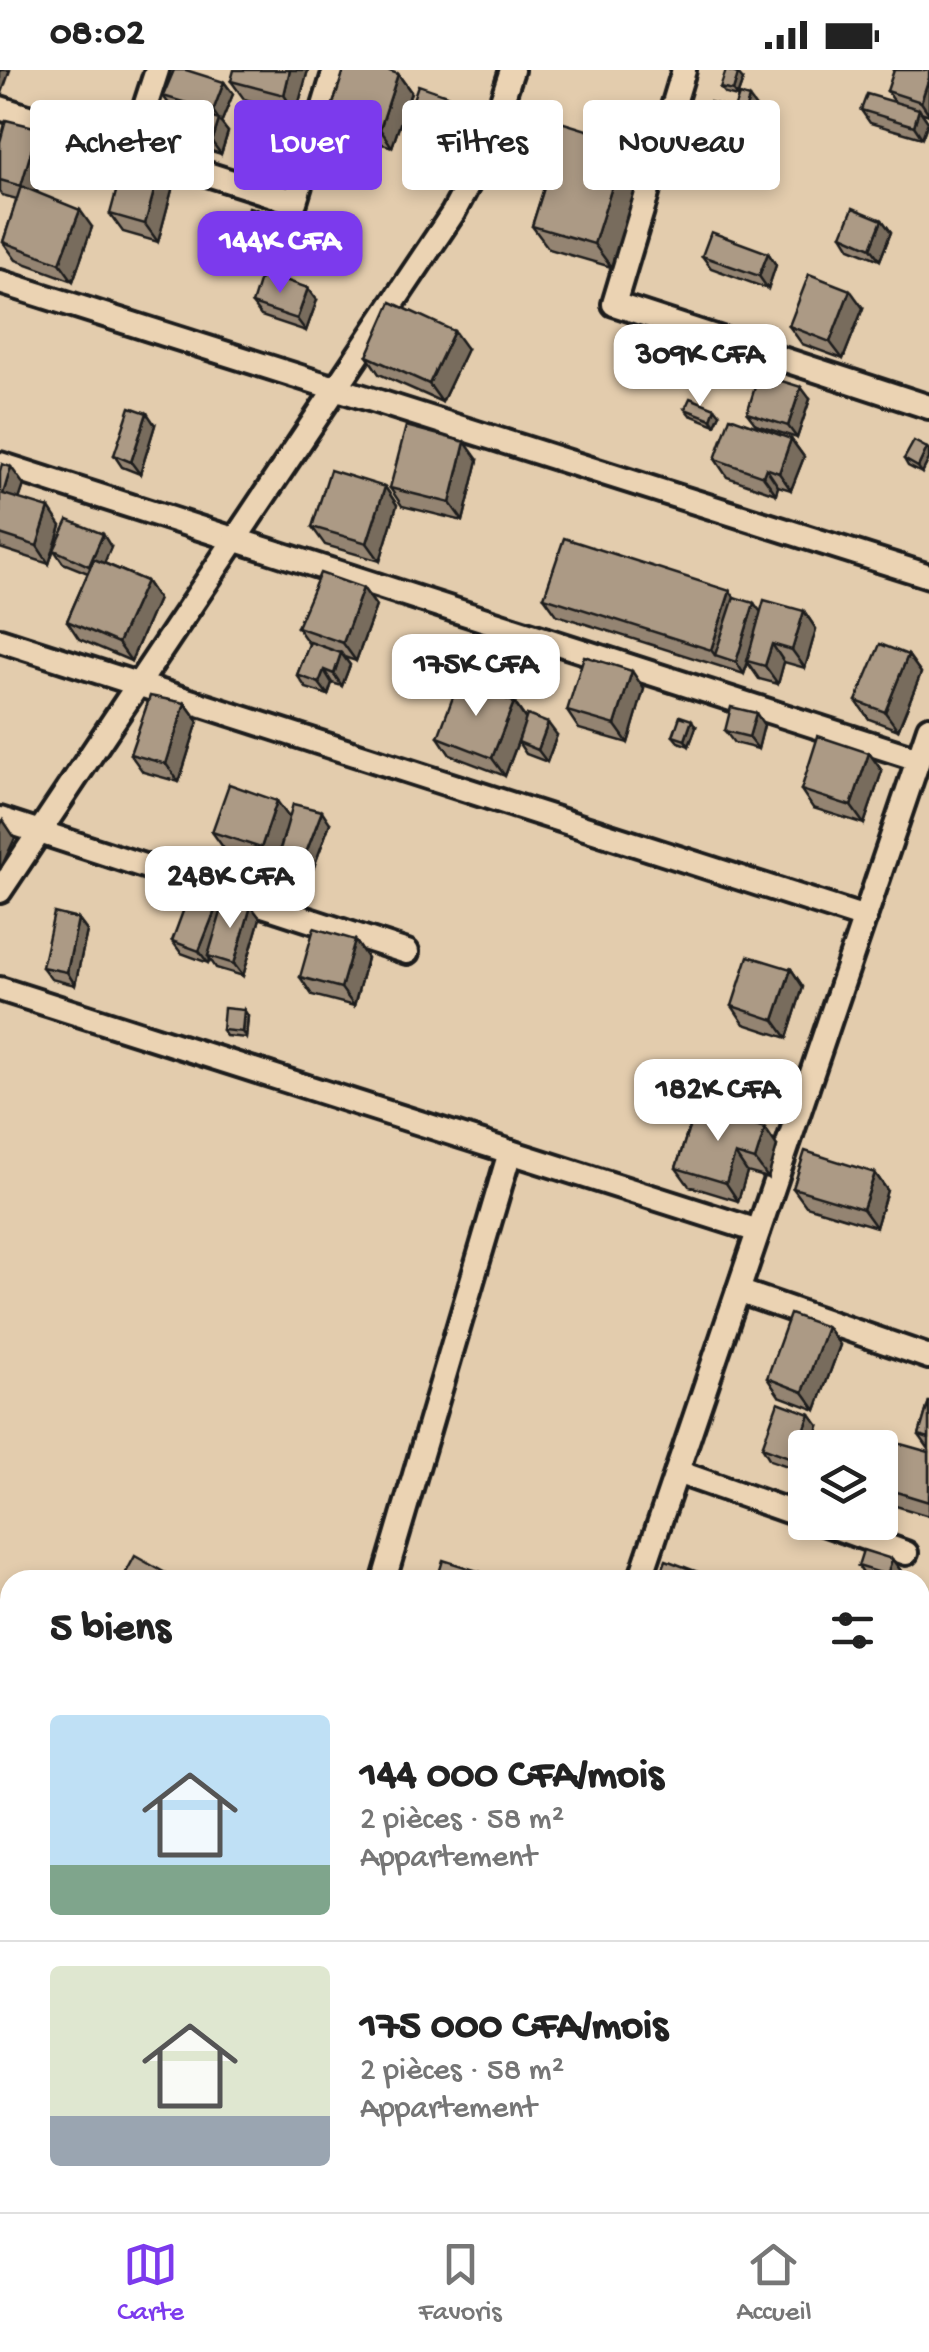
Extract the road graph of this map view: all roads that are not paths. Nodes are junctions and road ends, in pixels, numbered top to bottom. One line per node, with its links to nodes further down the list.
1 (157, 70): 5 (street)
2 (334, 70): 8 (street)
3 (512, 70): 10 (street)
4 (684, 70): 11 (street)
5 (147, 100)
6 (0, 108): 7 (street)
7 (30, 118)
8 (214, 176)
9 (0, 282): 10 (street)
10 (334, 388): 13 (street); 14 (street)
11 (929, 407)
12 (0, 464): 13 (street)
13 (234, 539): 16 (street); 18 (street)
14 (929, 576)
15 (0, 640): 16 (street)
16 (139, 684): 20 (street); 22 (street)
17 (929, 728): 18 (street)
18 (918, 759): 22 (street)
19 (0, 819): 20 (street)
20 (39, 832): 21 (street); 23 (street)
21 (0, 891)
22 (865, 918): 26 (street)
23 (407, 952)
24 (0, 989): 25 (street)
25 (510, 1152): 26 (street); 33 (street)
26 (758, 1232): 27 (street)
27 (738, 1290): 28 (street); 29 (street)
28 (929, 1357)
29 (676, 1472): 30 (street); 34 (street)
30 (788, 1511)
31 (872, 1540): 32 (street)
32 (906, 1552)
33 (387, 1570)
34 (643, 1570)

